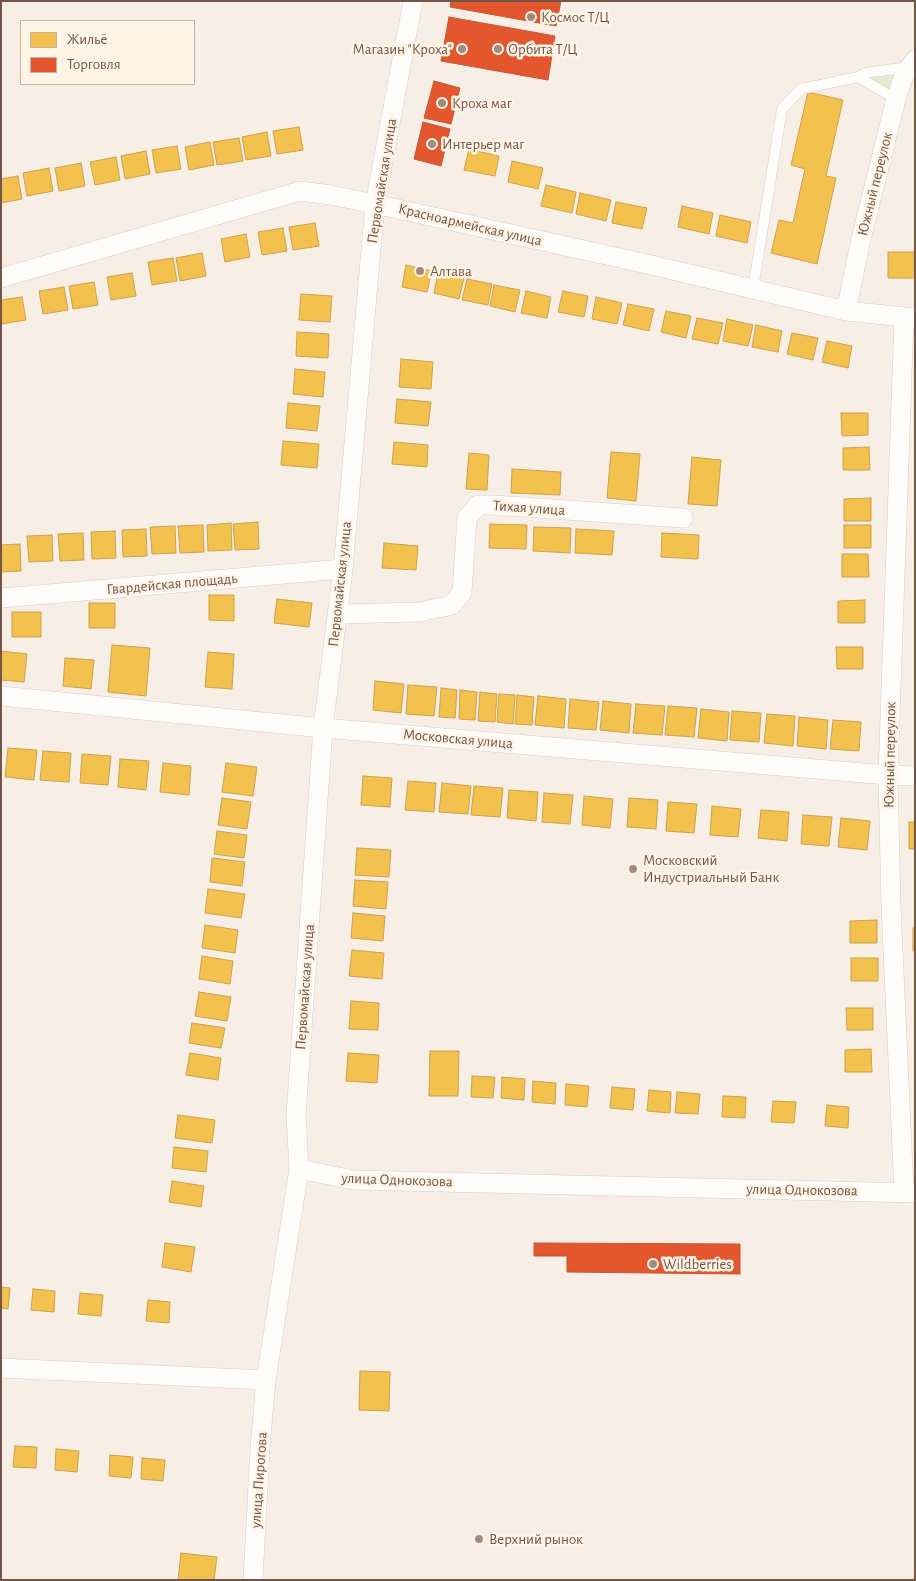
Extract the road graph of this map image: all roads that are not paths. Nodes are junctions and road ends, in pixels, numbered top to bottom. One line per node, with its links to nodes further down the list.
1 (413, 1): 5 (street, Первомайская улица)
2 (912, 64): 3 (lane); 4 (street, Южный переулок)
3 (858, 78): 4 (lane); 7 (lane)
4 (896, 99): 8 (street, Южный переулок)
5 (375, 204): 6 (street, Красноармейская улица); 7 (street, Красноармейская улица); 11 (street, Первомайская улица)
6 (1, 278)
7 (753, 289): 8 (street, Красноармейская улица)
8 (846, 311): 9 (street, Красноармейская улица)
9 (909, 318): 16 (street, Южный переулок)
10 (683, 518): 13 (street, Тихая улица)
11 (343, 569): 12 (street, Гвардейская площадь); 13 (street, Первомайская улица)
12 (1, 598)
13 (338, 614): 15 (street, Первомайская улица)
14 (1, 696): 15 (street, Московская улица)
15 (323, 728): 16 (street, Московская улица); 18 (street, Первомайская улица)
16 (888, 775): 17 (street, Московская улица); 19 (street, Южный переулок)
17 (915, 776)
18 (298, 1169): 19 (street, улица Однокозова); 21 (street)
19 (909, 1192)
20 (1, 1368): 21 (street)
21 (266, 1380): 22 (street, улица Пирогова)
22 (253, 1580)

